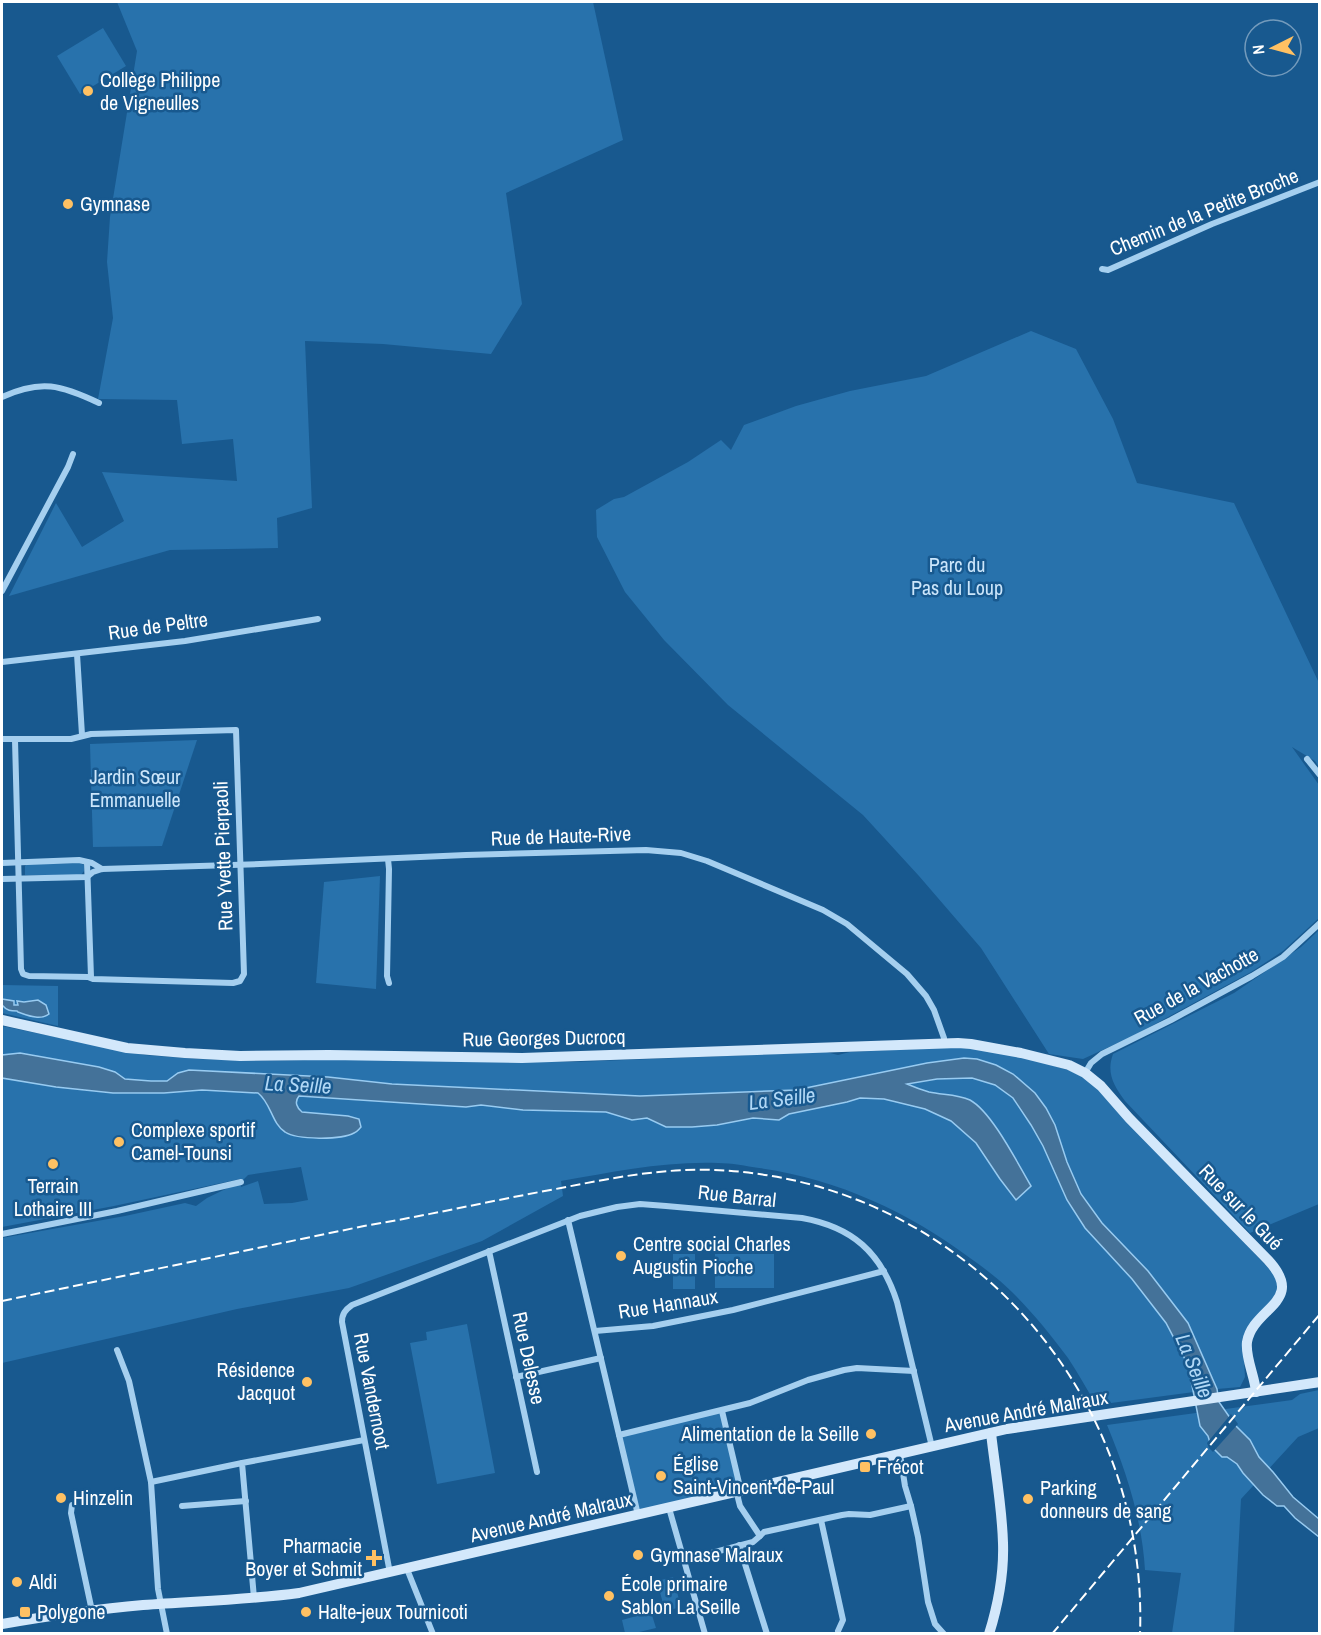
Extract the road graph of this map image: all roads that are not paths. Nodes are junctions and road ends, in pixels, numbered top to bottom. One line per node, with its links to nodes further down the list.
1 (1320, 182): 2 (street, Chemin de la Petite Broche)
2 (1102, 269)
3 (2, 397): 4 (street)
4 (99, 403)
5 (74, 454): 6 (street)
6 (2, 591)
7 (318, 619): 8 (street, Rue de Peltre)
8 (77, 654): 9 (street, Rue de Peltre); 10 (street)
9 (2, 662)
10 (82, 735): 12 (street); 19 (street, Rue Yvette Pierpaoli)
11 (2, 739): 12 (street)
12 (15, 740): 16 (street)
13 (1308, 759): 14 (street)
14 (1320, 775)
15 (388, 859): 19 (street, Rue de Haute-Rive); 26 (street); 28 (street, Rue de Haute-Rive)
16 (18, 862): 17 (street, Rue de Haute-Rive); 18 (street, Rue de Haute-Rive); 23 (street)
17 (87, 862): 20 (street, Rue de Haute-Rive); 21 (street)
18 (2, 863)
19 (239, 864): 20 (street, Rue de Haute-Rive); 25 (street, Rue Yvette Pierpaoli)
20 (102, 869): 21 (street, Rue de Haute-Rive)
21 (87, 877): 23 (street, Rue de Haute-Rive); 25 (street)
22 (2, 879): 23 (street, Rue de Haute-Rive)
23 (19, 879): 25 (street)
24 (1320, 923): 29 (street, Rue de la Vachotte)
25 (91, 977)
26 (389, 983)
27 (2, 1020): 28 (street, Rue Georges Ducrocq)
28 (944, 1043): 29 (street, Rue Georges Ducrocq)
29 (1085, 1072): 41 (street, Rue sur le Gué)
30 (241, 1182): 32 (street)
31 (568, 1220): 33 (street, Rue Vandernoot); 34 (street, Rue Barral); 35 (street)
32 (2, 1234)
33 (489, 1251): 39 (street, Rue Delesse); 45 (street, Rue Vandernoot)
34 (884, 1271): 35 (street, Rue Hannaux); 38 (street, Rue Barral)
35 (595, 1331): 37 (street)
36 (117, 1350): 50 (street)
37 (601, 1358): 39 (street); 44 (street)
38 (914, 1371): 42 (street); 46 (street, Rue Barral)
39 (516, 1377): 49 (street, Rue Delesse)
40 (1320, 1382): 41 (street, Avenue André Malraux)
41 (1256, 1392): 43 (street, Avenue André Malraux)
42 (722, 1411): 44 (street); 51 (street)
43 (991, 1433): 46 (street, Avenue André Malraux); 74 (street)
44 (619, 1435): 57 (street)
45 (364, 1440): 48 (street); 63 (street, Rue Vandernoot)
46 (933, 1447): 47 (street, Avenue André Malraux)
47 (900, 1454): 51 (street, Avenue André Malraux); 55 (street)
48 (242, 1463): 50 (street); 52 (street)
49 (537, 1472)
50 (151, 1482): 65 (street)
51 (738, 1492): 56 (street, Avenue André Malraux); 59 (street)
52 (246, 1501): 54 (street); 64 (street)
53 (72, 1505): 66 (street)
54 (183, 1506)
55 (911, 1506): 58 (street); 73 (street)
56 (669, 1508): 57 (street, Avenue André Malraux); 61 (street)
57 (638, 1515): 62 (street, Avenue André Malraux)
58 (821, 1520): 59 (street); 69 (street)
59 (760, 1536): 60 (street)
60 (739, 1545): 61 (street); 72 (street)
61 (684, 1560): 71 (street)
62 (407, 1569): 63 (street, Avenue André Malraux); 68 (street)
63 (390, 1573): 64 (street, Avenue André Malraux)
64 (254, 1599): 65 (street, Avenue André Malraux)
65 (160, 1604): 66 (street, Avenue André Malraux); 70 (street)
66 (92, 1611): 67 (street, Avenue André Malraux)
67 (2, 1624)
68 (432, 1630)
69 (838, 1631)
70 (167, 1634)
71 (705, 1634)
72 (767, 1634)
73 (944, 1634)
74 (989, 1634)

